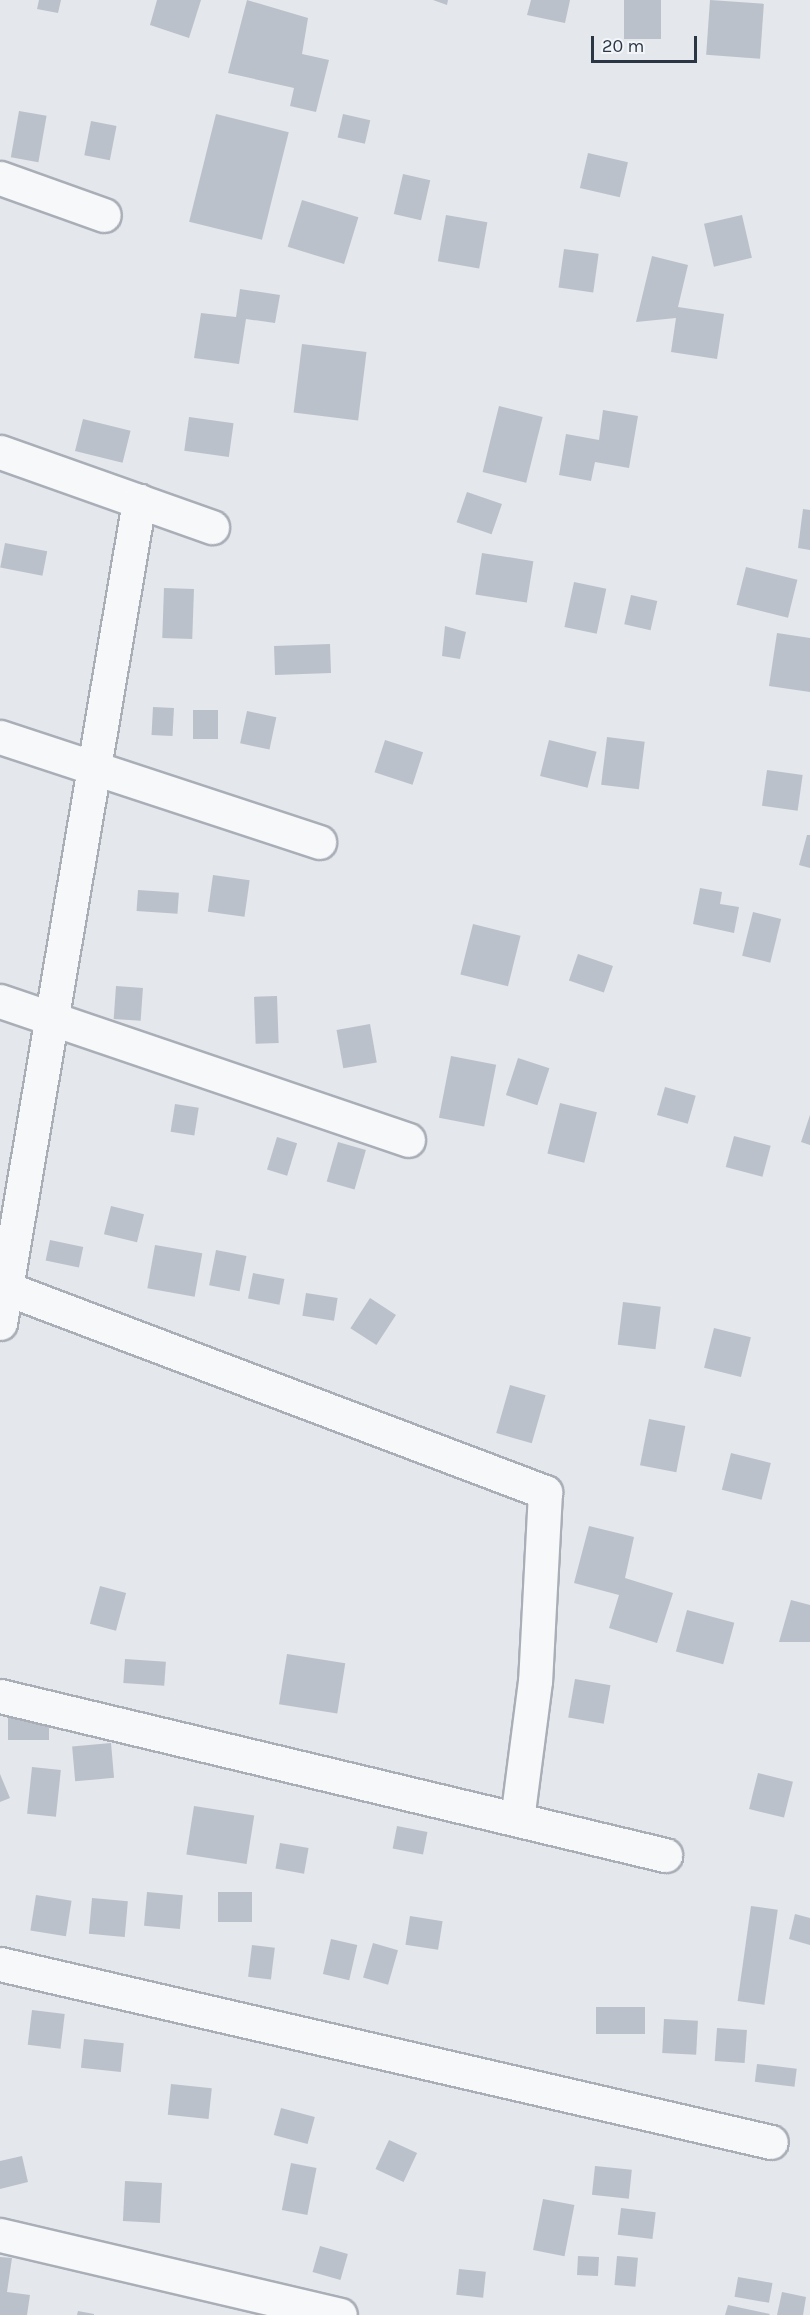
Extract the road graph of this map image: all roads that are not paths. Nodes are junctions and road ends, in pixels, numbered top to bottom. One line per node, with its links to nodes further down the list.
1 (0, 178): 2 (street)
2 (104, 215)
3 (0, 452): 4 (street)
4 (139, 501): 5 (street); 7 (street)
5 (213, 527)
6 (0, 737): 7 (street)
7 (94, 768): 8 (street); 10 (street)
8 (318, 842)
9 (0, 1000): 10 (street)
10 (53, 1018): 11 (street); 12 (street)
11 (408, 1140)
12 (3, 1287): 13 (street); 15 (street)
13 (0, 1323)
14 (0, 1696): 15 (street)
15 (517, 1820): 16 (street)
16 (665, 1855)
17 (0, 1964): 18 (street)
18 (771, 2142)
19 (0, 2235): 20 (street)
20 (340, 2315)

